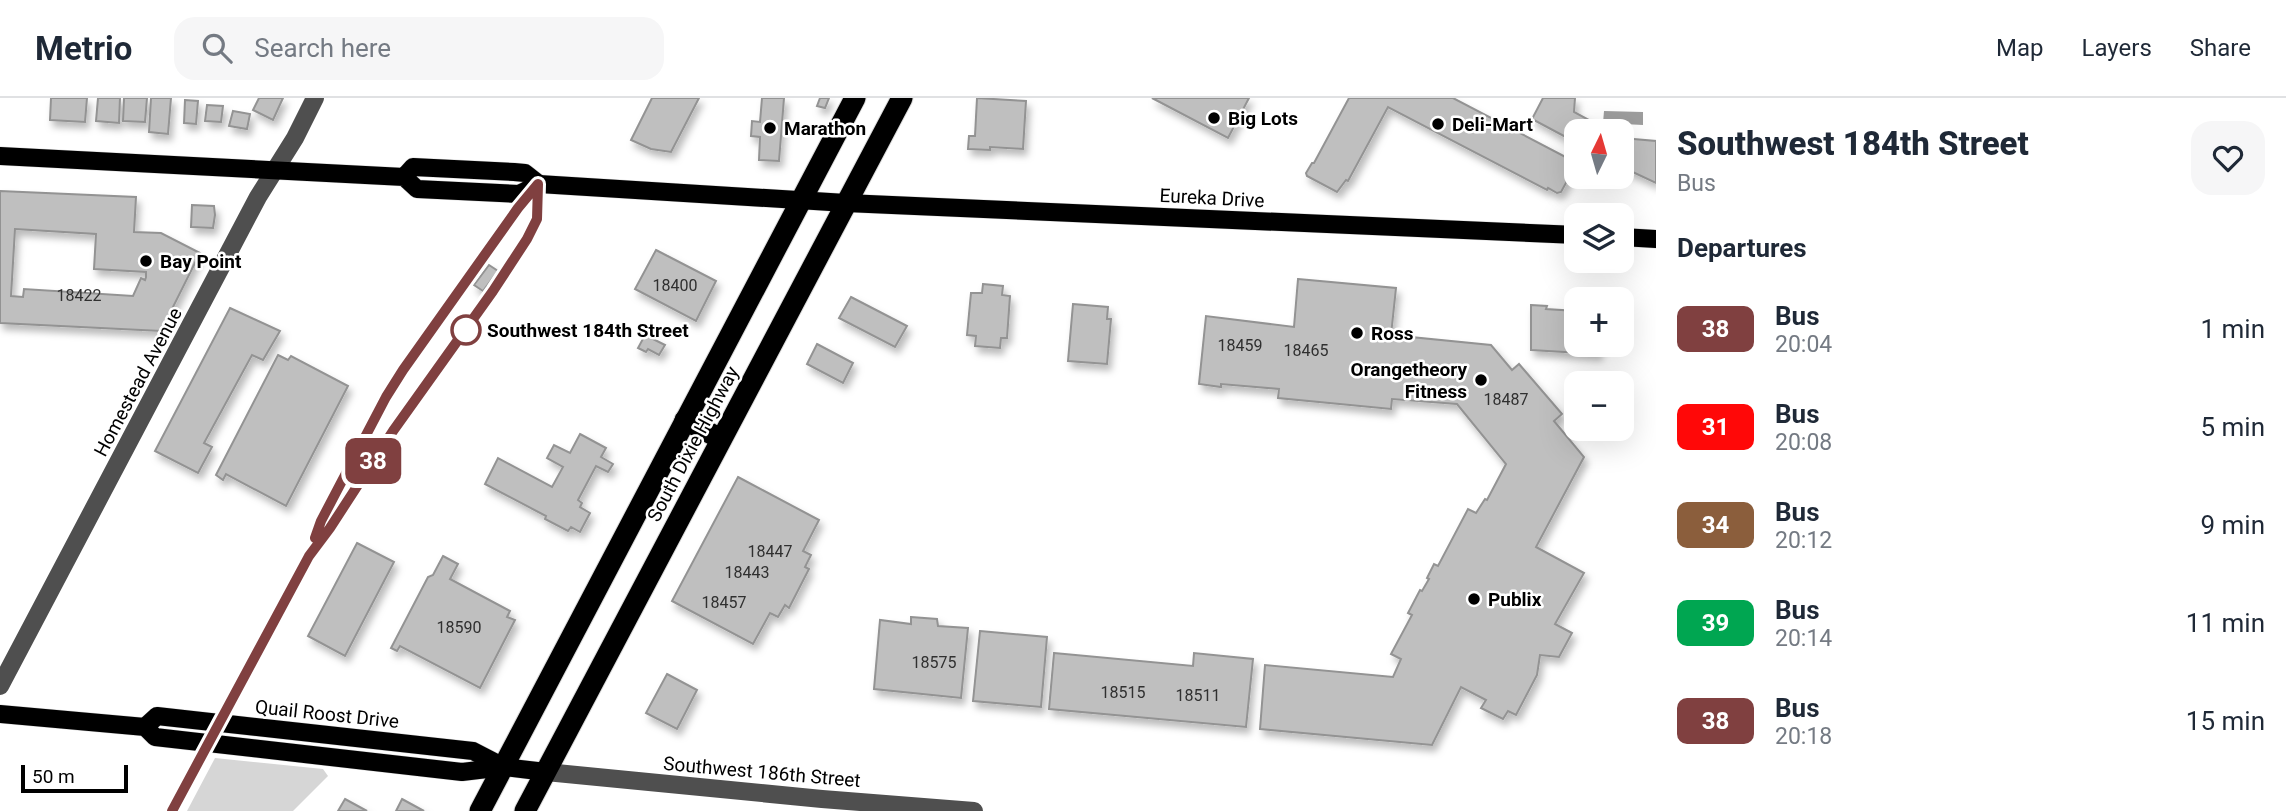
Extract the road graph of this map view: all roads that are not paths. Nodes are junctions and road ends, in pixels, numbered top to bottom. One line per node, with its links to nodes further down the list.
1 (315, 98): 5 (street, Homestead Avenue)
2 (855, 98): 6 (highway, South Dixie Highway)
3 (902, 98): 7 (highway, South Dixie Highway)
4 (0, 156): 5 (main road)
5 (274, 171): 6 (main road); 13 (street, Homestead Avenue)
6 (800, 200): 7 (main road); 11 (highway, South Dixie Highway)
7 (846, 203): 8 (main road, Eureka Drive); 12 (highway, South Dixie Highway)
8 (1564, 234)
9 (1634, 238): 10 (main road)
10 (1656, 239)
11 (685, 420): 12 (highway); 15 (highway, South Dixie Highway)
12 (721, 439): 16 (highway, South Dixie Highway)
13 (0, 686)
14 (0, 714): 15 (main road, Quail Roost Drive)
15 (504, 767): 16 (main road, Quail Roost Drive); 18 (highway, South Dixie Highway)
16 (546, 772): 17 (street, Southwest 186th Street); 19 (highway, South Dixie Highway)
17 (821, 805): 20 (street, Southwest 186th Street)
18 (480, 811)
19 (525, 811)
20 (974, 811)

